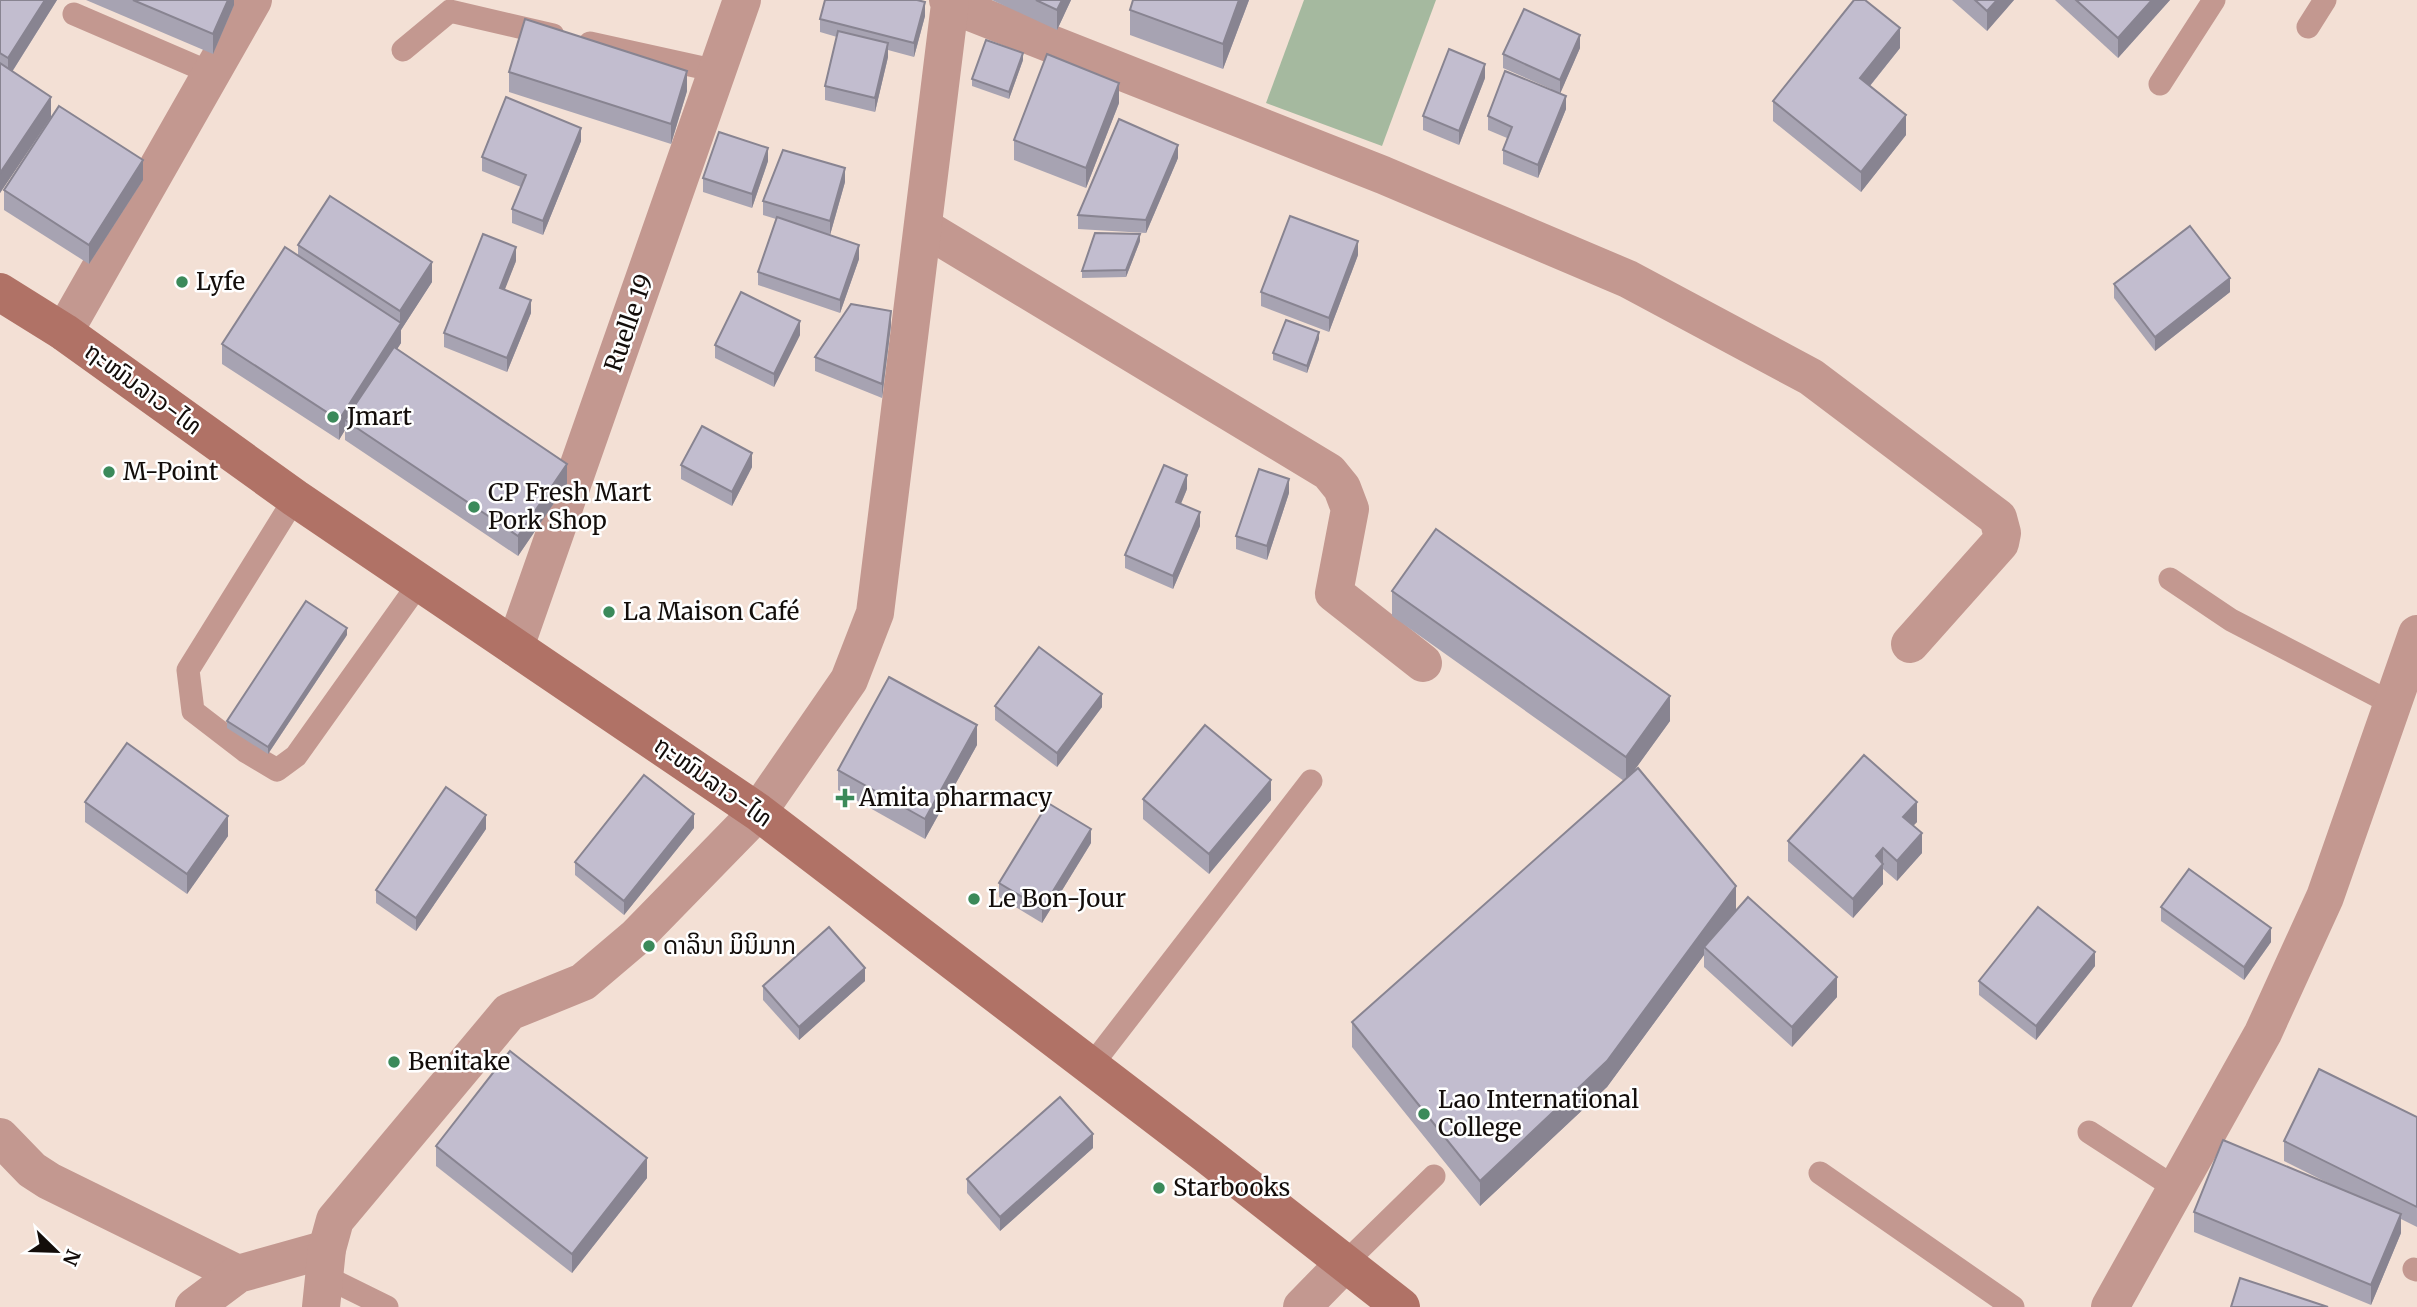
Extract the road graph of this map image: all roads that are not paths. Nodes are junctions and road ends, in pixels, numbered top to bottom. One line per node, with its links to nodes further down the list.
1 (253, 0): 10 (street)
2 (742, 0): 9 (street, Ruelle 19)
3 (2214, 0): 11 (lane)
4 (2325, 0): 7 (lane)
5 (949, 2): 12 (street); 19 (street)
6 (74, 14): 10 (lane)
7 (2308, 27)
8 (403, 50): 9 (lane)
9 (717, 71): 20 (street, Ruelle 19)
10 (211, 73): 14 (street)
11 (2160, 84)
12 (923, 227): 21 (street); 24 (street)
13 (0, 292): 14 (street, ຖະໜົນລາວ-ໄທ)
14 (64, 332): 15 (street, ຖະໜົນລາວ-ໄທ)
15 (295, 498): 17 (street, ຖະໜົນລາວ-ໄທ); 17 (lane)
16 (2170, 579): 22 (lane)
17 (420, 582): 20 (street, ຖະໜົນລາວ-ໄທ)
18 (2417, 634): 22 (street)
19 (1910, 644)
20 (515, 646): 24 (street, ຖະໜົນລາວ-ໄທ)
21 (1423, 663)
22 (2393, 704): 30 (street)
23 (1311, 781): 25 (lane)
24 (758, 812): 25 (street, ຖະໜົນລາວ-ໄທ); 33 (street)
25 (1091, 1066): 31 (street, ຖະໜົນລາວ-ໄທ)
26 (2089, 1132): 30 (lane)
27 (0, 1137): 32 (street)
28 (1821, 1173): 38 (lane)
29 (1434, 1176): 31 (lane)
30 (2177, 1189): 39 (street)
31 (1345, 1263): 36 (street); 37 (street, ຖະໜົນລາວ-ໄທ)
32 (238, 1274): 33 (street); 34 (street)
33 (324, 1277): 35 (lane)
34 (194, 1307)
35 (387, 1307)
36 (1302, 1307)
37 (1401, 1307)
38 (2013, 1307)
39 (2110, 1307)

